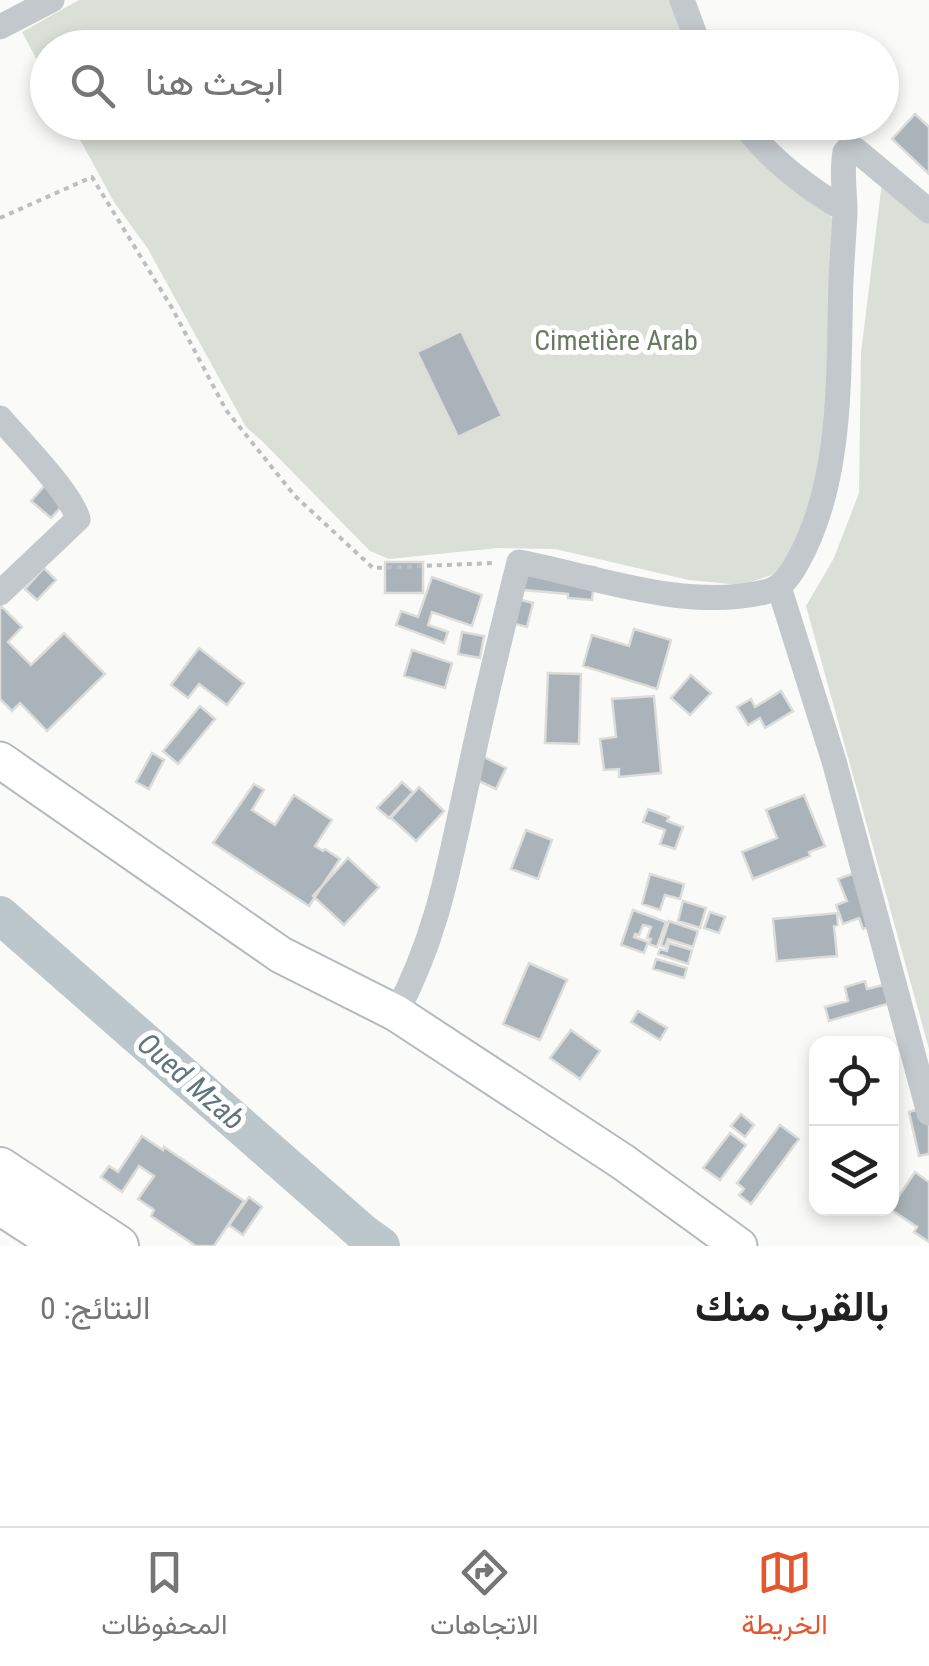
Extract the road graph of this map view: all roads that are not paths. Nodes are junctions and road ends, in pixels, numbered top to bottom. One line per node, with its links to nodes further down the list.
1 (52, 0): 3 (street)
2 (682, 0): 4 (street)
3 (0, 27)
4 (693, 30)
5 (758, 140): 6 (street)
6 (845, 210): 7 (street); 9 (street)
7 (929, 211)
8 (0, 418): 10 (street)
9 (779, 587): 12 (street); 13 (street)
10 (0, 594)
11 (0, 760): 12 (main road)
12 (396, 1014): 18 (main road)
13 (929, 1113)
14 (0, 1168): 17 (main road)
15 (0, 1204): 16 (main road)
16 (65, 1246)
17 (118, 1246)
18 (739, 1246)

